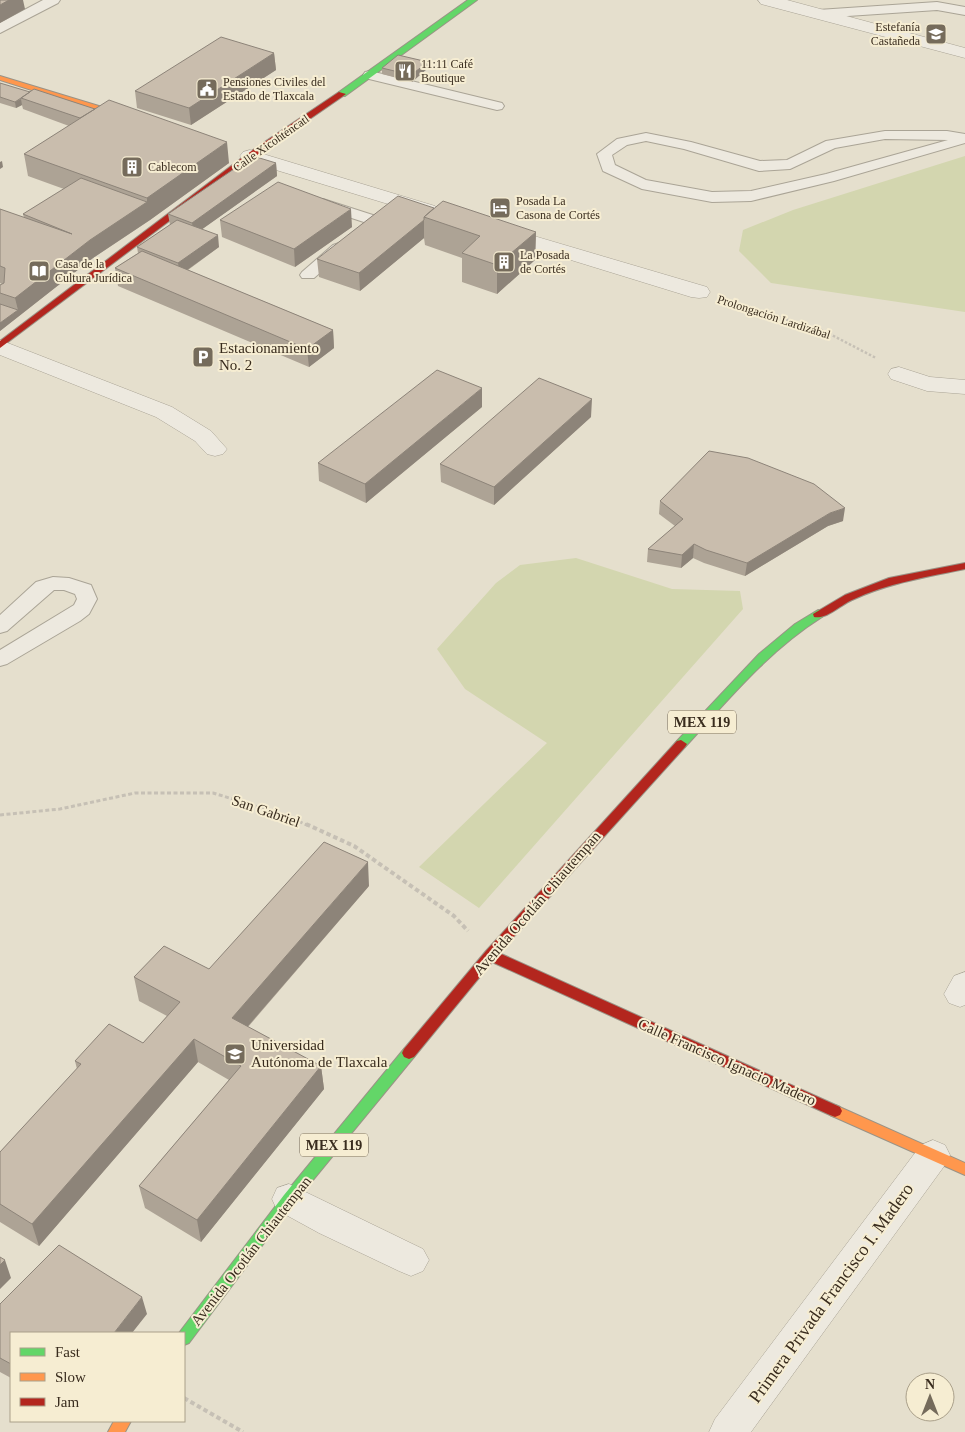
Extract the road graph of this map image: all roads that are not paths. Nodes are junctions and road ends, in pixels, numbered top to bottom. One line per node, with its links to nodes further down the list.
1 (53, 0): 6 (lane)
2 (473, 0): 8 (street, Calle Xicohténcatl)
3 (767, 0): 5 (street)
4 (965, 10): 5 (lane)
5 (818, 14): 7 (street)
6 (0, 29)
7 (965, 53)
8 (370, 75): 10 (lane); 13 (street, Calle Xicohténcatl)
9 (0, 78): 11 (street)
10 (497, 106)
11 (140, 121)
12 (965, 138): 12 (lane)
13 (241, 153): 15 (street); 21 (street, Calle Xicohténcatl)
14 (308, 199): 17 (lane)
15 (397, 200): 16 (street); 17 (lane)
16 (444, 214)
17 (373, 220): 19 (lane)
18 (482, 226): 20 (street)
19 (308, 274)
20 (699, 292)
21 (0, 346): 24 (street)
22 (899, 374): 23 (street)
23 (965, 387)
24 (215, 449)
25 (965, 566): 28 (street, Avenida Ocotlán Chiautempan / MEX 119)
26 (0, 626): 27 (lane)
27 (0, 659)
28 (490, 955): 29 (street, Calle Francisco Ignacio Madero); 31 (street, Avenida Ocotlán Chiautempan / MEX 119)
29 (933, 1155): 30 (street, Calle Francisco Ignacio Madero); 34 (street, Primera Privada Francisco I. Madero)
30 (965, 1169)
31 (290, 1199): 32 (street); 33 (street, Avenida Ocotlán Chiautempan / MEX 119)
32 (411, 1260)
33 (185, 1337)
34 (728, 1432)

